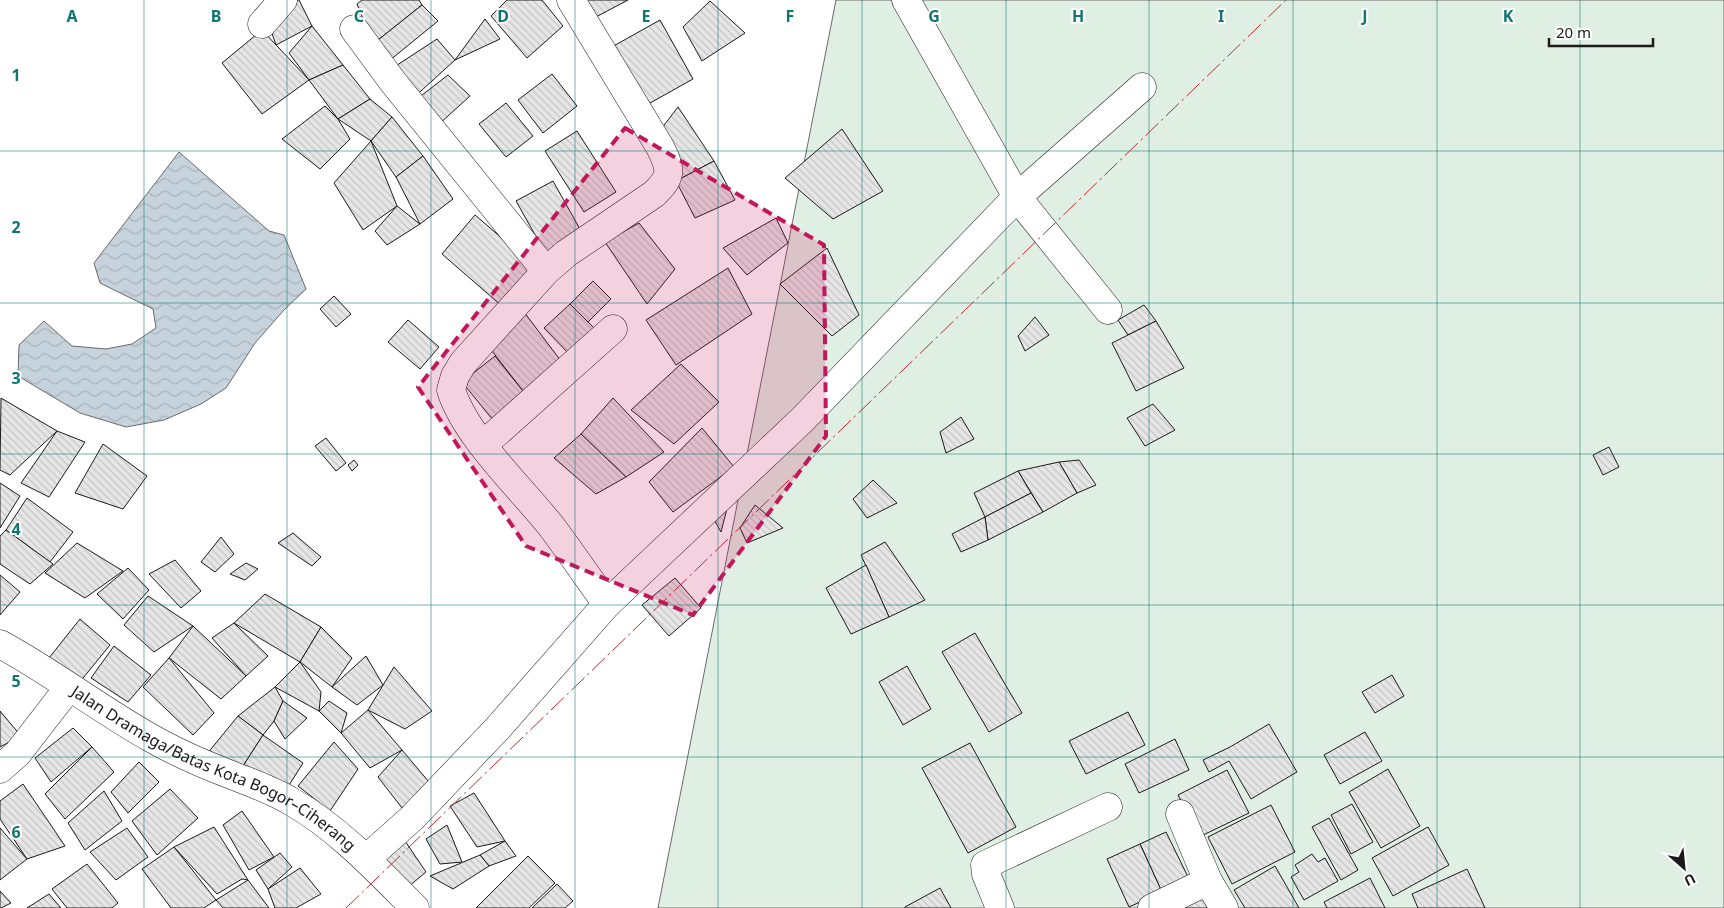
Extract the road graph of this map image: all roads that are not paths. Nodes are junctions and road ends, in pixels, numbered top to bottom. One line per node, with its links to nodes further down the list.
1 (283, 0): 4 (street)
2 (571, 0): 8 (street)
3 (906, 0): 7 (street)
4 (262, 24)
5 (354, 30): 8 (street)
6 (1142, 87): 7 (street)
7 (1017, 197): 9 (street); 12 (street)
8 (546, 271): 11 (street)
9 (1108, 310)
10 (613, 328): 11 (street)
11 (483, 445): 12 (street)
12 (607, 604): 18 (street)
13 (0, 644): 14 (street, Jalan Dramaga/Batas Kota Bogor–Ciherang)
14 (69, 687): 15 (street); 18 (street, Jalan Dramaga/Batas Kota Bogor–Ciherang)
15 (0, 769)
16 (1108, 807): 21 (street)
17 (1180, 814): 19 (street)
18 (366, 859): 20 (street, Jalan Dramaga/Batas Kota Bogor–Ciherang)
19 (1208, 881): 22 (street); 23 (street)
20 (411, 907)
21 (1000, 908)
22 (1152, 908)
23 (1224, 908)

